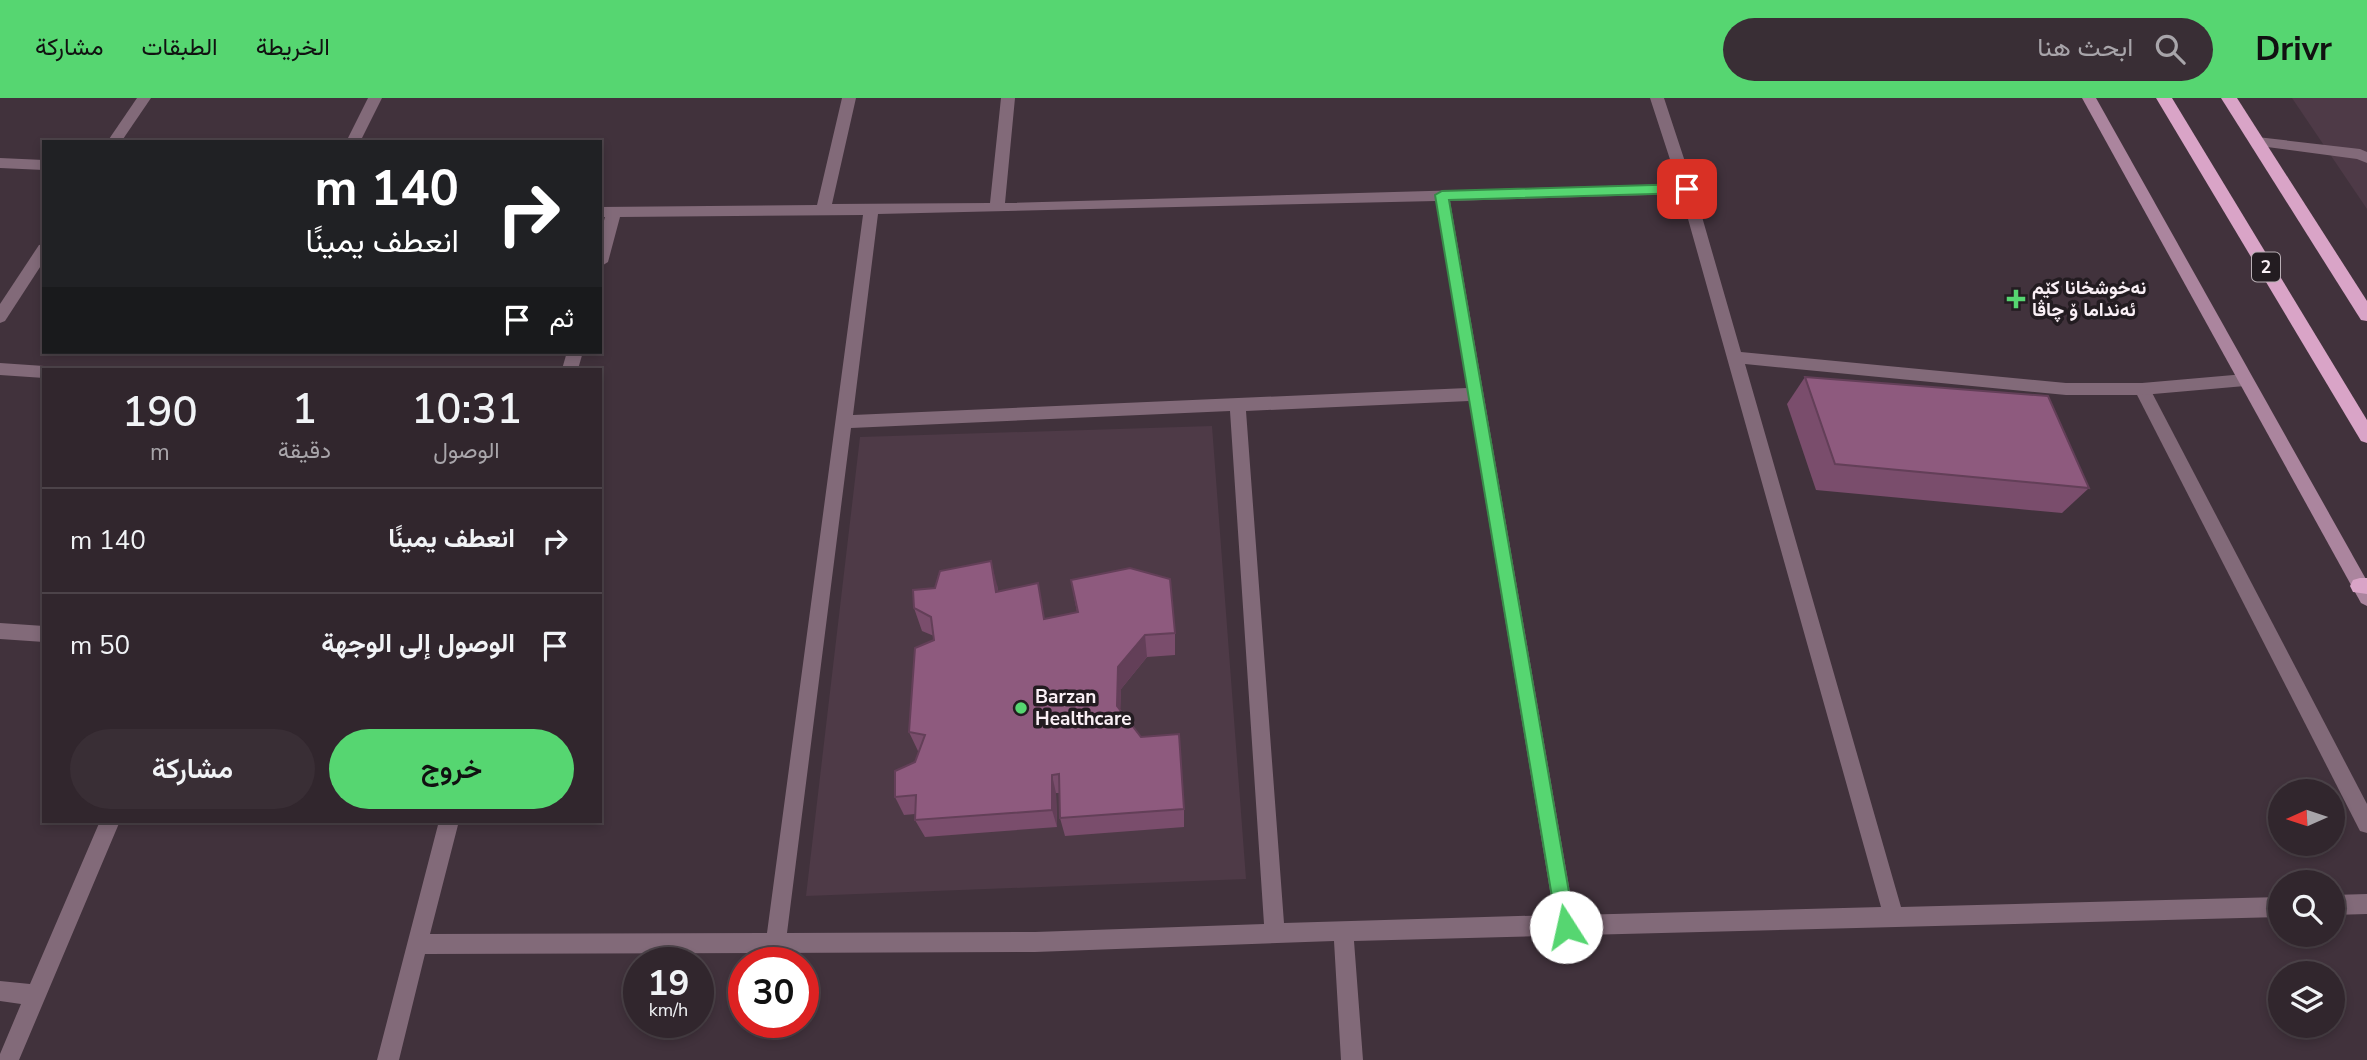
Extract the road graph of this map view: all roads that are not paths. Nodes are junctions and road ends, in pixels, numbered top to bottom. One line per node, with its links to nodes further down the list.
1 (144, 98): 9 (street)
2 (376, 98): 10 (street)
3 (849, 98): 19 (street)
4 (1008, 98): 17 (street)
5 (1657, 98): 15 (street)
6 (2089, 98): 28 (main road)
7 (2164, 98): 33 (highway, 2)
8 (2229, 98): 11 (highway)
9 (115, 140)
10 (354, 140)
11 (2257, 142): 12 (street); 23 (highway)
12 (2367, 158)
13 (0, 163): 14 (street)
14 (42, 165)
15 (1687, 189): 16 (street); 25 (street)
16 (1442, 195): 17 (street); 30 (street)
17 (997, 208): 18 (street)
18 (871, 210): 19 (street); 32 (street)
19 (822, 211): 20 (street)
20 (607, 212): 21 (street)
21 (602, 248)
22 (42, 252): 24 (street)
23 (2367, 315)
24 (0, 317)
25 (1734, 357): 29 (street); 43 (street)
26 (0, 369): 27 (street)
27 (42, 372)
28 (2245, 380): 29 (street); 34 (main road)
29 (2142, 389): 39 (street)
30 (1475, 394): 31 (street); 44 (street)
31 (1238, 406): 32 (street); 46 (street)
32 (842, 422): 47 (street)
33 (2367, 436)
34 (2365, 590)
35 (0, 631): 36 (street)
36 (42, 634)
37 (109, 823): 50 (street)
38 (449, 823): 48 (street)
39 (2367, 824)
40 (2367, 904): 41 (street)
41 (2345, 905)
42 (2268, 907): 43 (street)
43 (1894, 918): 44 (street)
44 (1566, 927): 45 (street)
45 (1343, 931): 46 (street); 53 (street)
46 (1275, 935): 47 (street)
47 (776, 943): 48 (street)
48 (419, 944): 52 (street)
49 (0, 992): 50 (street)
50 (35, 995): 51 (street)
51 (8, 1060)
52 (388, 1060)
53 (1352, 1060)

